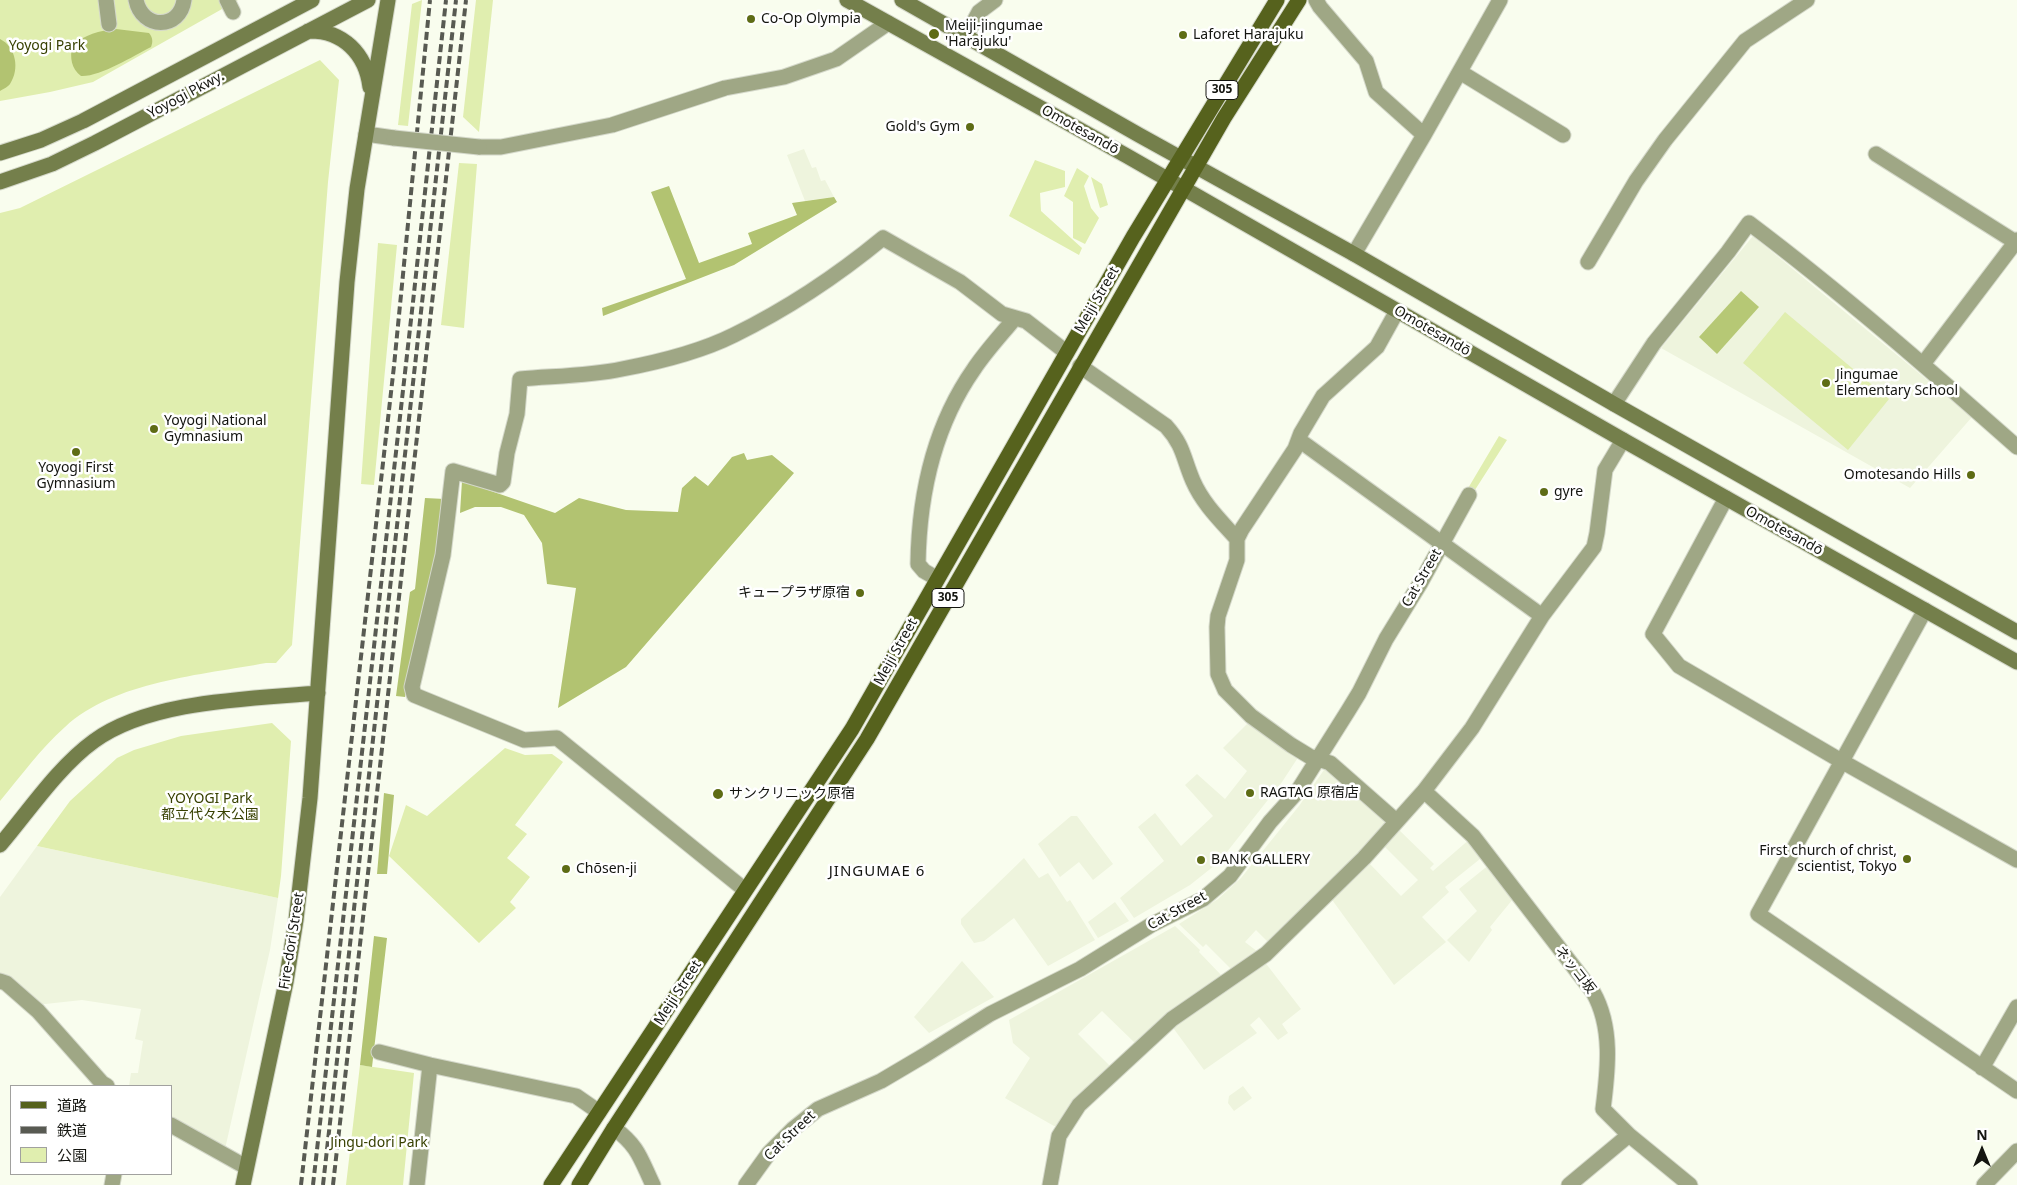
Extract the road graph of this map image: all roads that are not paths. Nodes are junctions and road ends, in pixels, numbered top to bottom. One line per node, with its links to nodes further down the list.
1 (106, 0): 16 (street)
2 (136, 0): 3 (street)
3 (184, 0)
4 (312, 0): 24 (main road, Yoyogi Pkwy.)
5 (368, 0): 17 (main road, Yoyogi Pkwy.)
6 (388, 0): 20 (main road)
7 (846, 0): 15 (main road, Omotesandō)
8 (902, 0): 18 (main road, Omotesandō)
9 (995, 0): 18 (street)
10 (1277, 0): 26 (main road, Meiji Street / 305)
11 (1299, 0): 27 (main road, Meiji Street / 305)
12 (1316, 0): 22 (street)
13 (1500, 0): 19 (street)
14 (1807, 0): 33 (street)
15 (888, 23): 21 (street, bridge); 28 (main road, Omotesandō)
16 (109, 24)
17 (307, 31): 20 (main road); 29 (main road, Yoyogi Pkwy.)
18 (966, 36): 26 (main road, Omotesandō)
19 (1460, 72): 22 (street); 23 (street)
20 (371, 99): 21 (main road, Fire-dori Street)
21 (366, 134): 52 (main road, Fire-dori Street)
22 (1424, 135): 32 (street)
23 (1562, 135)
24 (0, 153)
25 (1876, 154): 31 (street)
26 (1180, 158): 27 (main road, Omotesandō); 28 (main road, Meiji Street / 305)
27 (1195, 166): 30 (main road, Meiji Street / 305); 32 (main road, Omotesandō)
28 (1168, 180): 30 (main road, Omotesandō); 36 (main road, Meiji Street / 305)
29 (0, 182)
30 (1183, 188): 34 (main road, Omotesandō); 38 (main road, Meiji Street / 305)
31 (2016, 241): 37 (street)
32 (1354, 254): 39 (main road, Omotesandō)
33 (1588, 262)
34 (1397, 311): 40 (street); 41 (main road, Omotesandō)
35 (1015, 318): 36 (street); 47 (street); 59 (street)
36 (1066, 352): 47 (main road, Meiji Street / 305)
37 (1923, 364): 39 (street); 42 (street)
38 (1080, 366): 45 (street); 69 (main road, Meiji Street / 305)
39 (1614, 404): 50 (main road, Omotesandō)
40 (1299, 440): 45 (street); 46 (street)
41 (1622, 440): 44 (main road, Omotesandō); 49 (street)
42 (2017, 447)
43 (1469, 495): 46 (street, Cat Street)
44 (1726, 498): 48 (main road, Omotesandō); 54 (street)
45 (1237, 539): 53 (street)
46 (1442, 543): 49 (street); 53 (street, Cat Street)
47 (936, 578): 59 (main road, Meiji Street / 305)
48 (1925, 610): 51 (main road, Omotesandō); 54 (street)
49 (1542, 616): 55 (street)
50 (2017, 632)
51 (2017, 662)
52 (318, 693): 57 (main road); 72 (main road, Fire-dori Street)
53 (1317, 759): 56 (street); 78 (street, Cat Street)
54 (1843, 762): 58 (street); 64 (street)
55 (1424, 791): 56 (street); 70 (street, ネッコ坂)
56 (1396, 821): 79 (street)
57 (0, 845)
58 (2017, 860)
59 (745, 890): 67 (main road, Meiji Street / 305)
60 (0, 981): 65 (street)
61 (2017, 1007): 64 (street)
62 (379, 1052): 63 (street)
63 (430, 1065): 67 (street); 74 (street)
64 (1982, 1068): 66 (street)
65 (105, 1085)
66 (2017, 1091)
67 (599, 1112): 75 (main road, Meiji Street / 305)
68 (172, 1126): 72 (street)
69 (614, 1128): 76 (main road, Meiji Street / 305); 77 (street)
70 (1629, 1135): 80 (street); 81 (street, ネッコ坂)
71 (2017, 1151): 82 (street)
72 (246, 1167): 73 (main road, Fire-dori Street)
73 (243, 1185)
74 (417, 1185)
75 (551, 1185)
76 (579, 1185)
77 (653, 1185)
78 (746, 1185)
79 (1050, 1185)
80 (1568, 1185)
81 (1690, 1185)
82 (1984, 1185)

